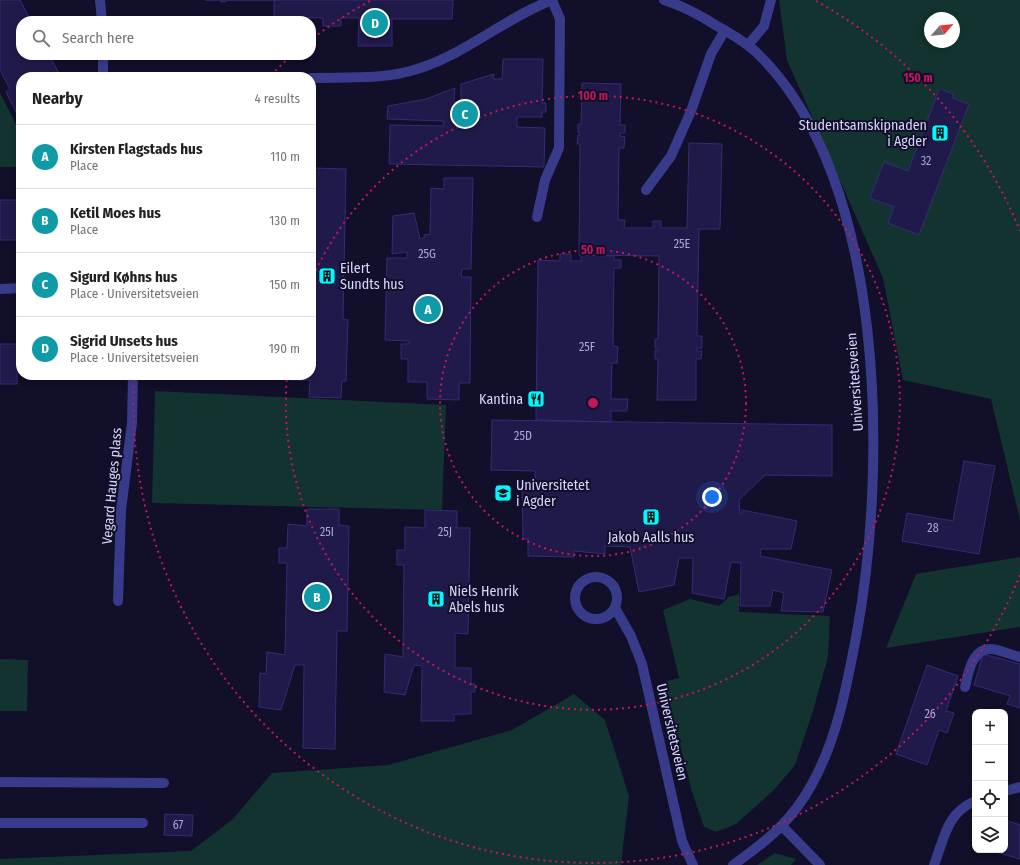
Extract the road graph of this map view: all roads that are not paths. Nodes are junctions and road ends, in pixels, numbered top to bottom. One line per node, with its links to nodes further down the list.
1 (100, 0): 5 (street)
2 (552, 0): 10 (street); 12 (street)
3 (664, 0): 6 (street, Universitetsveien)
4 (771, 0): 7 (street)
5 (102, 16)
6 (725, 30): 7 (street, Universitetsveien); 11 (street)
7 (748, 45): 27 (street, Universitetsveien)
8 (102, 60): 9 (street)
9 (103, 72)
10 (316, 78)
11 (646, 190)
12 (537, 217)
13 (16, 288): 14 (street)
14 (0, 289)
15 (133, 380): 16 (street, Vegard Hauges plass)
16 (118, 600)
17 (614, 608): 17 (street); 28 (street, Universitetsveien)
18 (1020, 657): 19 (street)
19 (965, 687)
20 (0, 782): 21 (street)
21 (164, 783)
22 (1020, 787): 23 (street)
23 (1008, 790)
24 (972, 803): 31 (street)
25 (0, 822): 26 (street)
26 (143, 823)
27 (782, 826): 29 (street, Universitetsveien); 30 (street)
28 (693, 865)
29 (733, 865)
30 (820, 865)
31 (934, 865)

